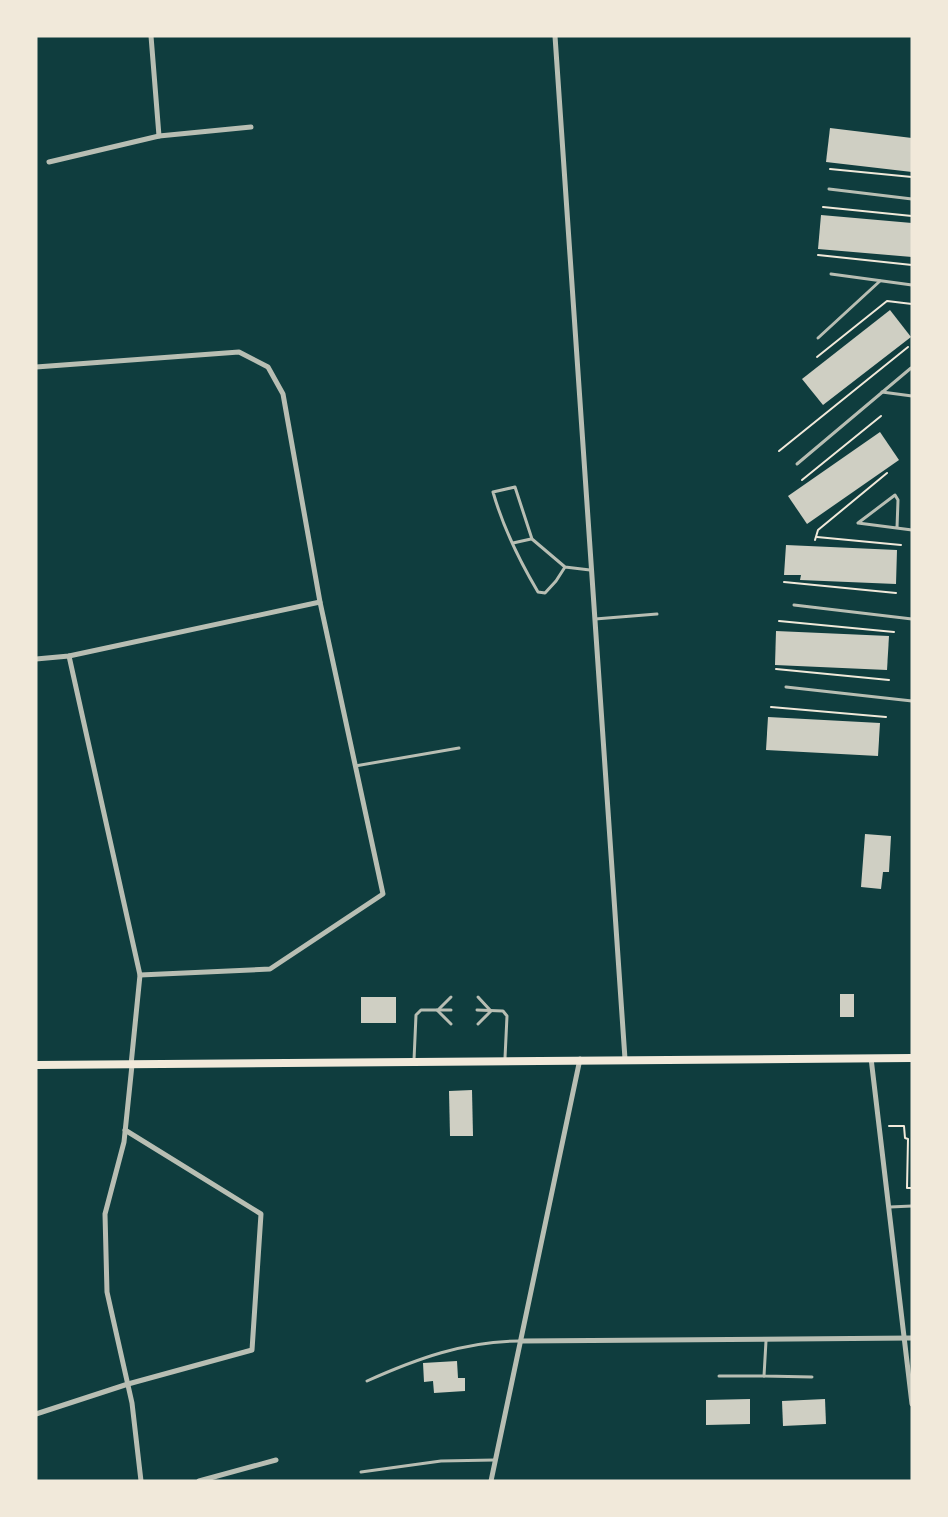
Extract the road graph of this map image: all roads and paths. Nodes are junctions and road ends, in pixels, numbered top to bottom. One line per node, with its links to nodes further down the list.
1 (151, 36): 4 (street)
2 (555, 36): 36 (street)
3 (251, 127): 4 (street)
4 (159, 136): 5 (street)
5 (49, 162)
6 (830, 169): 7 (path)
7 (912, 177)
8 (829, 189): 9 (lane)
9 (912, 200)
10 (823, 207): 11 (path)
11 (912, 216)
12 (818, 255): 13 (path)
13 (912, 265)
14 (831, 274): 15 (lane)
15 (879, 280): 16 (lane); 18 (lane)
16 (912, 285)
17 (912, 304): 20 (path)
18 (818, 339)
19 (908, 347): 26 (path)
20 (817, 357)
21 (36, 367): 39 (street)
22 (911, 368): 23 (lane)
23 (882, 392): 24 (lane); 27 (lane)
24 (912, 396)
25 (881, 417): 29 (path)
26 (780, 451)
27 (797, 464)
28 (887, 473): 34 (path)
29 (802, 480)
30 (897, 528): 30 (lane); 31 (lane)
31 (912, 530)
32 (532, 538): 33 (lane); 33 (lane); 35 (lane)
33 (513, 543): 35 (lane)
34 (901, 545)
35 (565, 567): 36 (lane)
36 (592, 570): 42 (street)
37 (784, 582): 38 (path)
38 (896, 593)
39 (320, 602): 46 (street); 55 (street)
40 (794, 605): 43 (lane)
41 (657, 614): 42 (lane)
42 (595, 619): 68 (street)
43 (912, 619)
44 (779, 621): 45 (path)
45 (894, 632)
46 (69, 656): 47 (street); 56 (street)
47 (36, 659)
48 (776, 669): 49 (path)
49 (889, 680)
50 (786, 687): 51 (lane)
51 (912, 701)
52 (771, 707): 53 (path)
53 (886, 717)
54 (459, 748): 55 (lane)
55 (355, 766): 56 (street)
56 (140, 975): 72 (street)
57 (451, 997): 59 (lane)
58 (478, 997): 62 (lane)
59 (437, 1010): 60 (lane); 63 (lane); 70 (lane)
60 (451, 1010)
61 (477, 1010): 62 (lane)
62 (491, 1011): 64 (lane); 69 (lane)
63 (451, 1024)
64 (478, 1024)
65 (871, 1058): 66 (main road); 68 (main road); 77 (street)
66 (912, 1058)
67 (580, 1059): 68 (main road); 69 (main road); 80 (street)
68 (625, 1059)
69 (505, 1060): 70 (main road)
70 (414, 1061): 72 (main road)
71 (36, 1065): 72 (main road)
72 (131, 1065): 74 (street)
73 (889, 1126): 75 (path)
74 (125, 1130): 86 (street); 86 (street)
75 (912, 1188)
76 (912, 1206): 77 (lane)
77 (889, 1207): 78 (street)
78 (905, 1338): 79 (street); 81 (street); 87 (street)
79 (912, 1338)
80 (522, 1341): 81 (street); 85 (lane); 90 (street)
81 (766, 1341): 83 (lane)
82 (719, 1376): 83 (lane)
83 (764, 1376): 84 (lane)
84 (812, 1377)
85 (367, 1381)
86 (128, 1384): 88 (street); 92 (street)
87 (912, 1404)
88 (36, 1414)
89 (276, 1460): 93 (street)
90 (496, 1460): 91 (lane); 94 (street)
91 (361, 1472)
92 (141, 1481)
93 (200, 1481)
94 (491, 1481)

